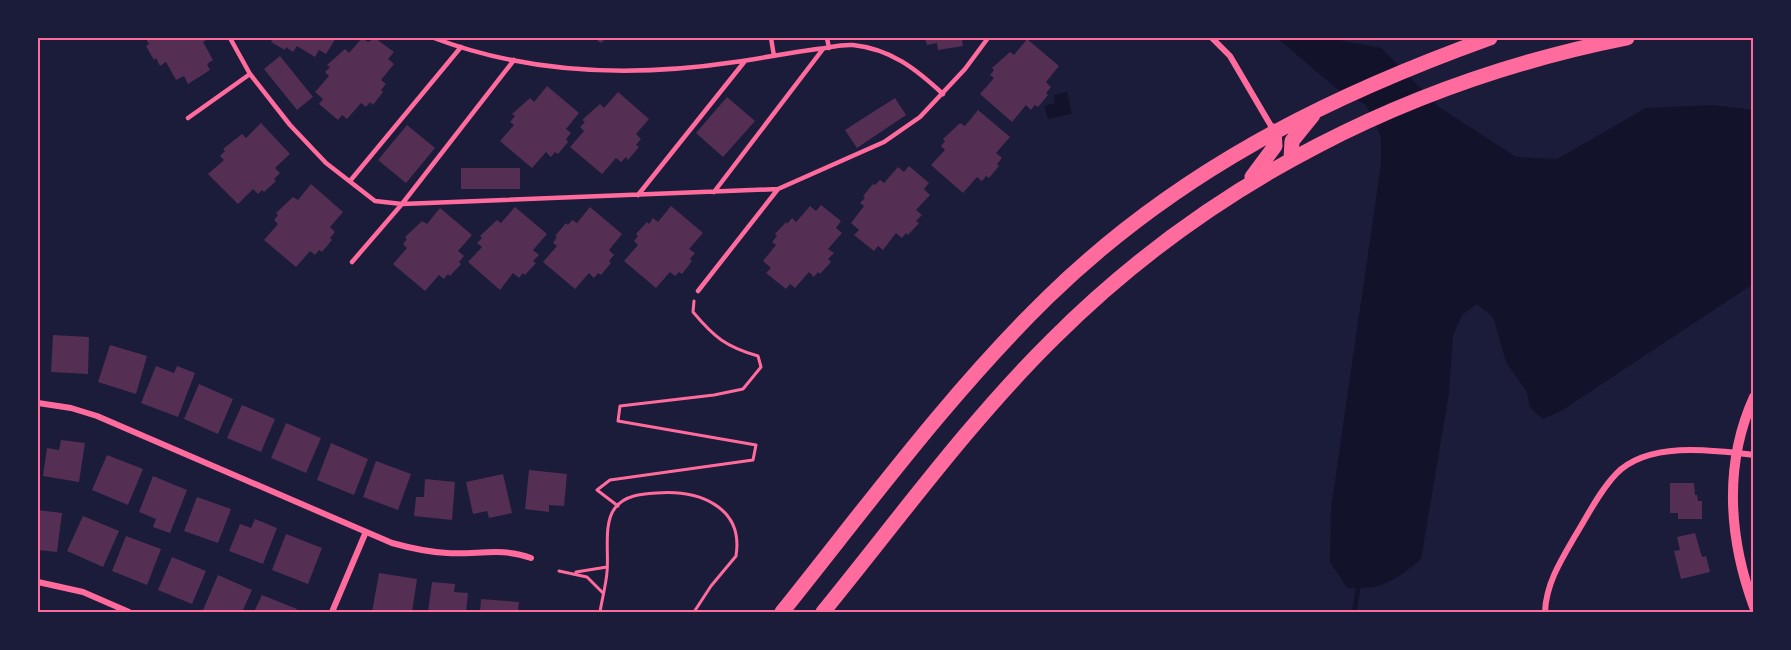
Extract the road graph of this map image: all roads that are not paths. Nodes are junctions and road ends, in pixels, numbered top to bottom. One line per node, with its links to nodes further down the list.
1 (230, 38): 15 (lane)
2 (434, 38): 9 (lane)
3 (771, 38): 12 (lane)
4 (827, 38): 11 (lane)
5 (988, 38): 16 (lane)
6 (1212, 38): 19 (street)
7 (1490, 38): 17 (main road)
8 (1627, 38): 20 (main road)
9 (444, 39): 10 (lane)
10 (461, 48): 13 (lane); 21 (lane)
11 (826, 48): 12 (lane); 16 (lane); 24 (lane)
12 (774, 56): 14 (lane)
13 (514, 60): 14 (lane); 26 (lane)
14 (745, 61): 25 (lane)
15 (250, 74): 18 (lane); 21 (lane)
16 (943, 94): 23 (lane)
17 (1327, 103): 19 (main road); 20 (main road)
18 (188, 118)
19 (1274, 131): 22 (main road); 39 (main road)
20 (1291, 159): 22 (main road)
21 (350, 181): 26 (lane)
22 (1246, 185): 40 (main road)
23 (778, 189): 24 (lane); 28 (lane)
24 (714, 192): 25 (lane)
25 (638, 195): 26 (lane)
26 (402, 204): 27 (lane)
27 (352, 262)
28 (698, 291)
29 (1754, 398): 31 (street)
30 (38, 403): 33 (street)
31 (1737, 453): 32 (street); 36 (street); 41 (street)
32 (1754, 455)
33 (365, 534): 34 (street); 38 (street)
34 (531, 558)
35 (38, 582): 37 (street)
36 (1754, 607)
37 (129, 612)
38 (332, 612)
39 (782, 612)
40 (823, 612)
41 (1545, 612)

